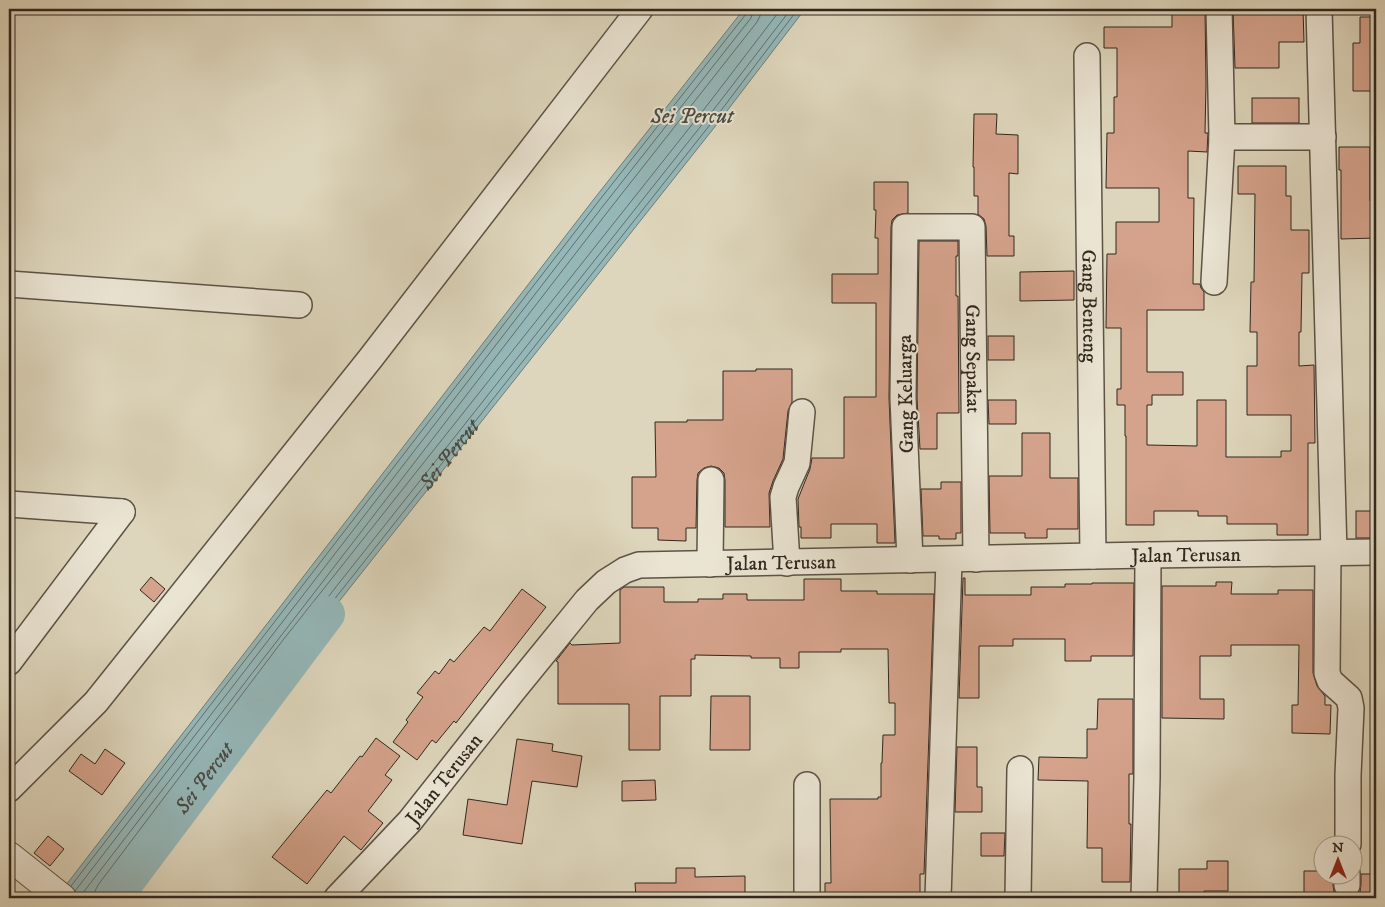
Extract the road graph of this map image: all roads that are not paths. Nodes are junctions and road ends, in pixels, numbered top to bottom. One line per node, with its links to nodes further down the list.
1 (640, 9): 26 (street)
2 (1219, 9): 5 (street)
3 (1319, 9): 6 (street)
4 (1087, 56): 17 (street, Gang Benteng)
5 (1222, 137): 6 (street); 8 (street)
6 (1323, 138): 15 (street)
7 (905, 227): 18 (street, Gang Sepakat); 19 (street, Gang Keluarga)
8 (1214, 282)
9 (9, 284): 10 (street)
10 (299, 305)
11 (802, 412): 21 (street)
12 (711, 480): 22 (street)
13 (9, 504): 23 (street)
14 (1376, 552): 15 (street, Jalan Terusan)
15 (1331, 553): 16 (street, Jalan Terusan); 27 (street)
16 (1148, 555): 17 (street, Jalan Terusan); 34 (street)
17 (1093, 556): 18 (street, Jalan Terusan)
18 (976, 559): 20 (street, Jalan Terusan)
19 (910, 560): 20 (street, Jalan Terusan); 21 (street, Jalan Terusan)
20 (949, 560): 32 (street)
21 (787, 562): 22 (street, Jalan Terusan)
22 (710, 564): 30 (street, Jalan Terusan)
23 (9, 662)
24 (1020, 769): 33 (street)
25 (807, 785): 31 (street)
26 (9, 789)
27 (1348, 834)
28 (9, 856): 29 (street)
29 (62, 898)
30 (337, 898)
31 (807, 898)
32 (938, 898)
33 (1018, 898)
34 (1144, 898)

